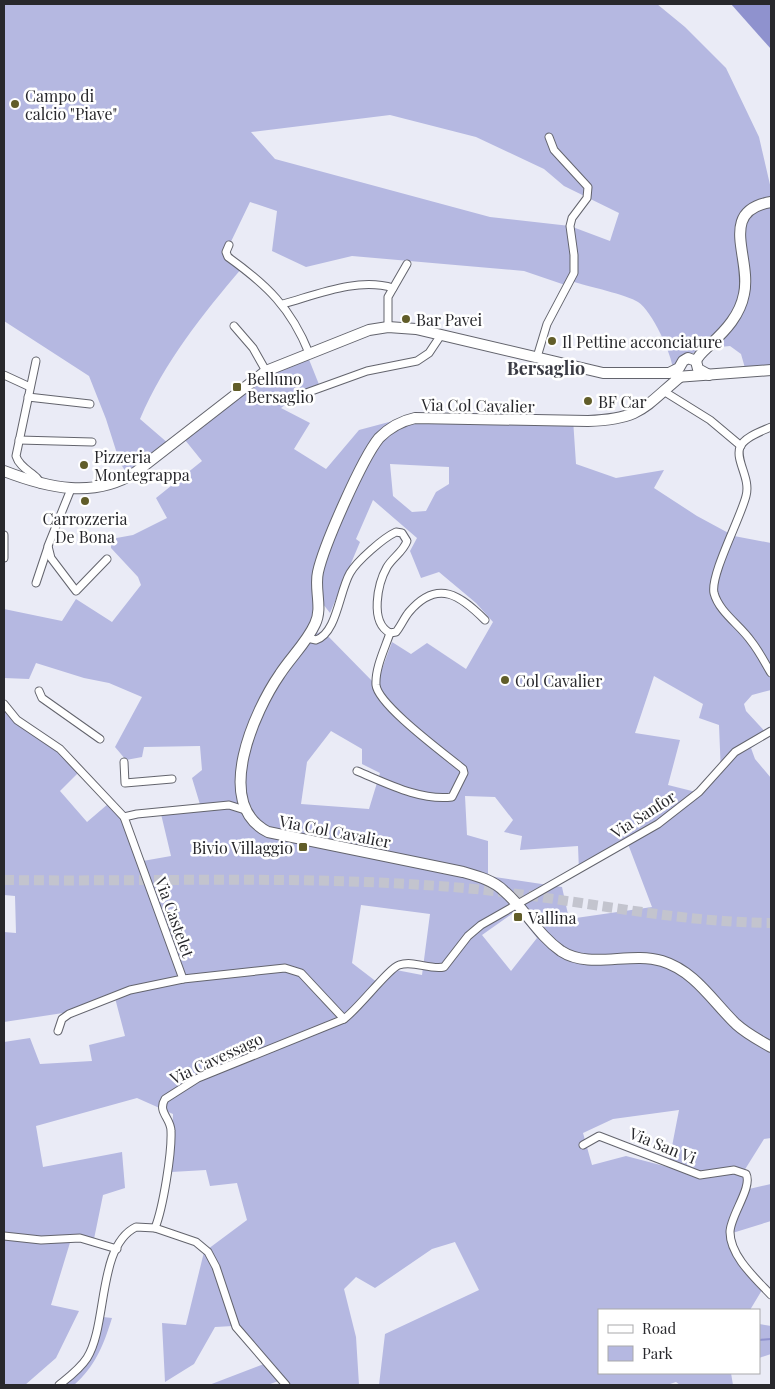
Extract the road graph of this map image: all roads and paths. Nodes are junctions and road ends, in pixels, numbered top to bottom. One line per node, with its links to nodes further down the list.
1 (549, 137): 11 (street)
2 (768, 202): 13 (main road, Via Col Cavalier)
3 (229, 245): 6 (street)
4 (407, 264): 5 (street)
5 (393, 288): 6 (street); 8 (street)
6 (282, 304): 10 (street)
7 (234, 326): 15 (street)
8 (388, 327): 9 (main road); 10 (main road)
9 (441, 335): 11 (main road); 20 (street)
10 (309, 354): 15 (main road)
11 (537, 357): 13 (main road)
12 (36, 361): 17 (street)
13 (685, 369): 14 (main road); 18 (main road, Via Col Cavalier)
14 (771, 370)
15 (266, 371): 28 (main road)
16 (4, 375): 17 (street)
17 (30, 387): 19 (street)
18 (666, 390): 25 (street); 36 (main road, Via Col Cavalier)
19 (28, 397): 21 (street); 23 (street)
20 (295, 397)
21 (90, 404)
22 (771, 426): 25 (street)
23 (19, 440): 24 (street); 27 (street)
24 (92, 442)
25 (741, 446): 37 (street)
26 (4, 471): 27 (main road)
27 (40, 484): 28 (main road)
28 (71, 489): 30 (street)
29 (4, 535): 31 (street)
30 (48, 546): 32 (street); 33 (street)
31 (4, 558)
32 (107, 559)
33 (36, 583)
34 (485, 620): 35 (street)
35 (390, 633): 36 (street); 43 (street)
36 (307, 638): 45 (main road, Via Col Cavalier)
37 (771, 673)
38 (39, 692): 41 (street)
39 (4, 704): 46 (street, Via Castelet)
40 (771, 731): 47 (street, Via Sanfor)
41 (100, 739)
42 (124, 762): 44 (street)
43 (358, 771)
44 (172, 779)
45 (246, 810): 46 (street); 47 (main road, Via Col Cavalier)
46 (124, 817): 48 (street, Via Castelet)
47 (518, 905): 49 (street, Via Cavessago); 51 (main road, Via Col Cavalier)
48 (183, 979): 49 (street); 50 (street, Via Castelet)
49 (344, 1019): 53 (street, Via Cavessago)
50 (58, 1031)
51 (771, 1047)
52 (583, 1145): 56 (street, Via San Vi)
53 (155, 1228): 55 (street); 58 (street)
54 (4, 1236): 55 (street)
55 (116, 1249): 57 (street)
56 (771, 1295)
57 (59, 1385)
58 (286, 1385)

